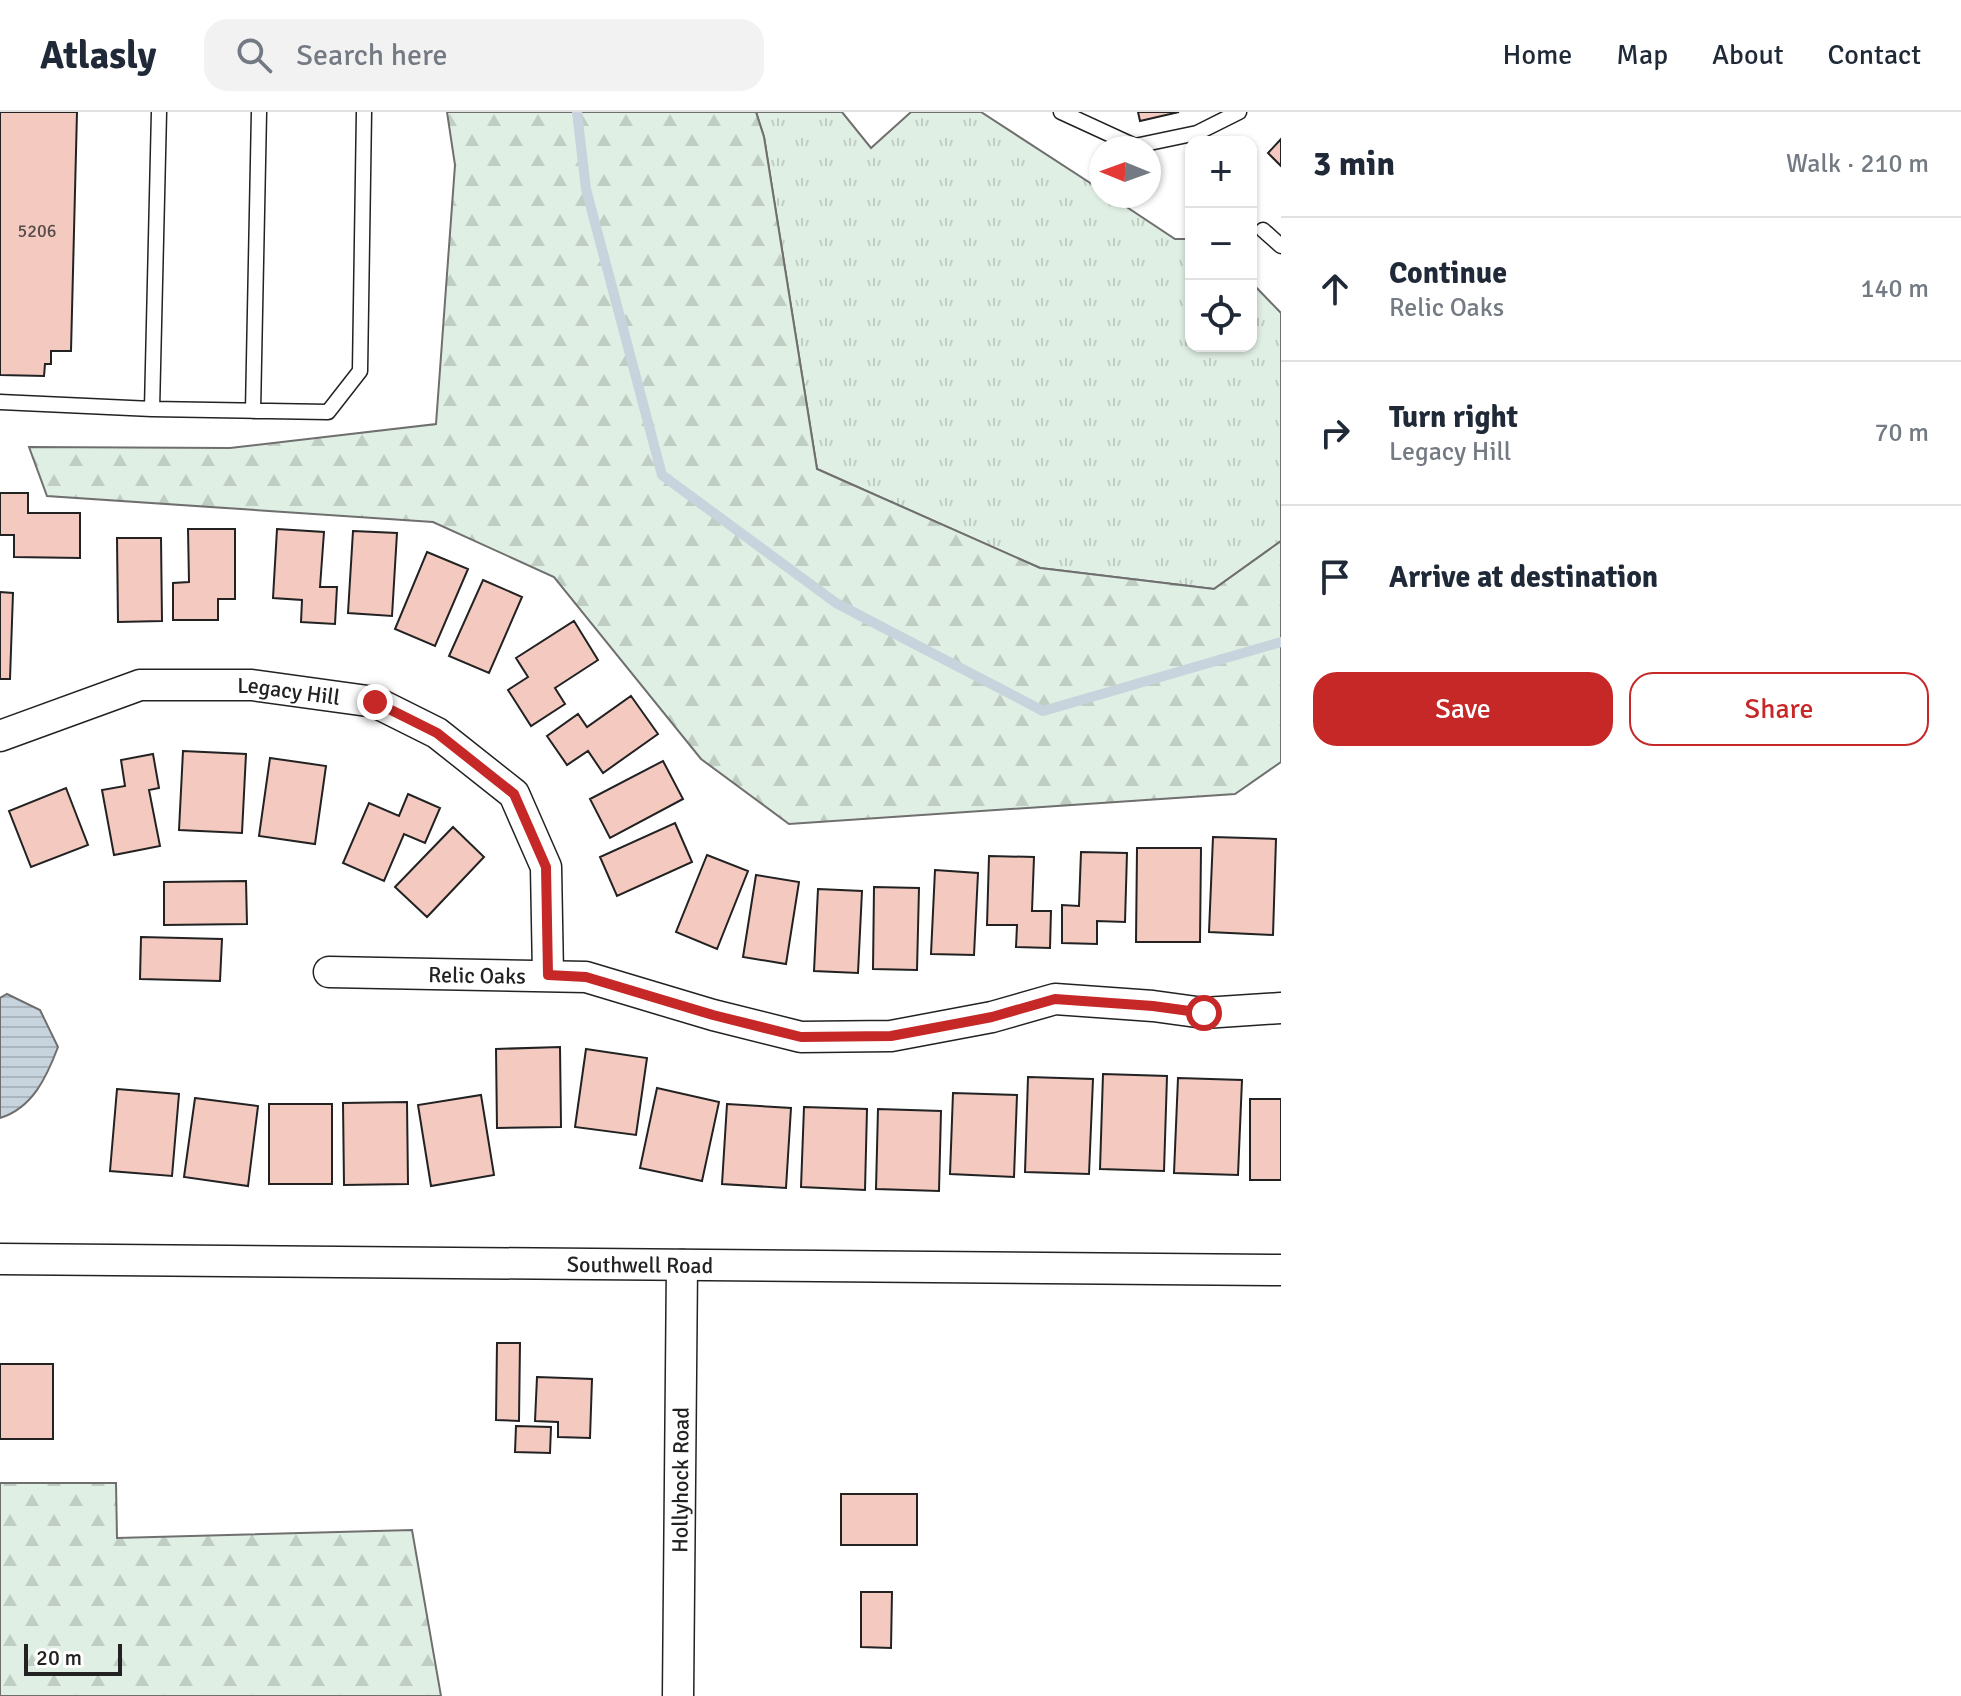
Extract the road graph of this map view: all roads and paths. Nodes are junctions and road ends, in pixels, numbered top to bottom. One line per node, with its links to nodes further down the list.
1 (159, 112): 9 (lane)
2 (259, 112): 10 (lane)
3 (364, 112): 10 (lane)
4 (1061, 112): 5 (lane)
5 (1239, 112)
6 (1263, 230): 7 (lane)
7 (1281, 246)
8 (0, 402): 9 (lane)
9 (152, 409): 10 (lane)
10 (253, 411)
11 (0, 736): 13 (street, Legacy Hill)
12 (329, 972): 13 (street, Relic Oaks)
13 (548, 975): 14 (street, Relic Oaks)
14 (1281, 1008)
15 (0, 1259): 16 (street, Southwell Road)
16 (682, 1265): 17 (street, Southwell Road); 18 (street, Hollyhock Road)
17 (1281, 1270)
18 (678, 1696)

